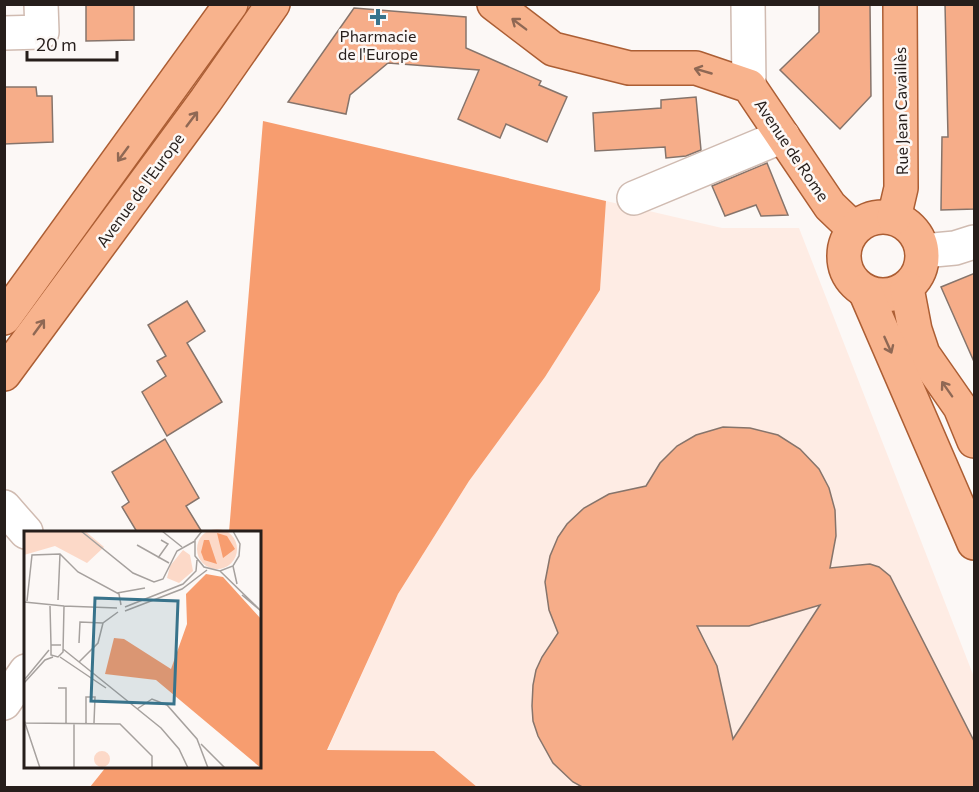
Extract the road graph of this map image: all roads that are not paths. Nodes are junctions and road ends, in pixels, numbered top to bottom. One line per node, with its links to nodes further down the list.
1 (41, 4): 7 (street)
2 (231, 4): 17 (main road, one-way to 17)
3 (273, 4): 18 (main road, Avenue de l'Europe, one-way to 3)
4 (494, 4): 8 (main road, Avenue de Rome, one-way to 4)
5 (748, 4): 8 (street)
6 (900, 4): 11 (main road, Rue Jean Cavaillès)
7 (4, 33)
8 (749, 86): 9 (main road, Avenue de Rome)
9 (783, 136): 10 (street); 12 (main road, Avenue de Rome)
10 (634, 198)
11 (894, 218): 12 (main road); 14 (main road)
12 (854, 230): 16 (main road)
13 (975, 242): 14 (street)
14 (922, 251): 15 (main road)
15 (907, 288): 16 (main road); 19 (main road, one-way to 15)
16 (865, 291): 22 (main road, one-way to 22)
17 (4, 318)
18 (4, 374)
19 (975, 441)
20 (4, 507): 21 (street)
21 (25, 531)
22 (975, 543)
23 (24, 674): 24 (street)
24 (4, 703)

